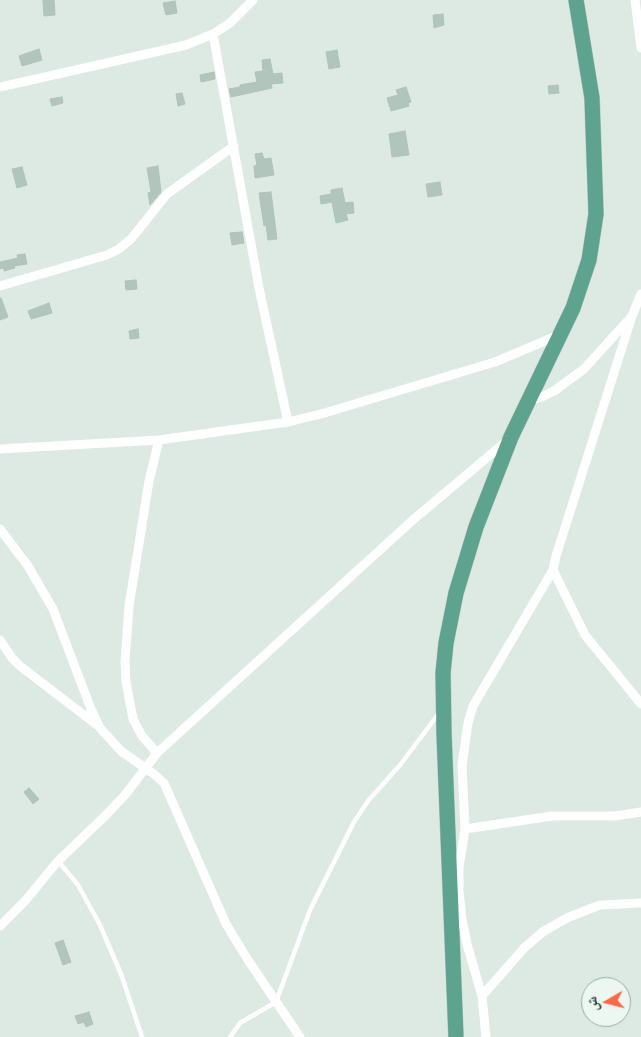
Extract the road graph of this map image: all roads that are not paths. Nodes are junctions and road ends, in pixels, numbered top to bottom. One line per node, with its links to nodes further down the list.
1 (253, 0): 4 (street)
2 (576, 0): 11 (main road)
3 (635, 0): 5 (street)
4 (213, 34): 6 (street); 7 (street)
5 (641, 48)
6 (0, 87)
7 (234, 146): 8 (street); 13 (street)
8 (0, 286)
9 (641, 294): 10 (street)
10 (632, 316): 12 (street); 18 (street)
11 (561, 334): 12 (main road); 13 (street)
12 (528, 400): 14 (main road)
13 (288, 422): 15 (street)
14 (511, 437): 21 (main road); 23 (street)
15 (159, 440): 16 (street); 23 (street)
16 (0, 449)
17 (0, 529): 22 (street)
18 (553, 570): 20 (street); 26 (street)
19 (0, 640): 22 (street)
20 (641, 704)
21 (443, 706): 31 (lane); 35 (main road)
22 (100, 728): 24 (street)
23 (157, 752): 24 (street)
24 (144, 768): 27 (street); 31 (street)
25 (641, 812): 26 (street)
26 (465, 829): 30 (street)
27 (58, 860): 29 (street); 32 (lane)
28 (641, 903): 30 (street)
29 (0, 926)
30 (482, 996): 36 (street)
31 (276, 1002): 33 (lane); 34 (street)
32 (142, 1037)
33 (230, 1037)
34 (300, 1037)
35 (456, 1037)
36 (486, 1037)

